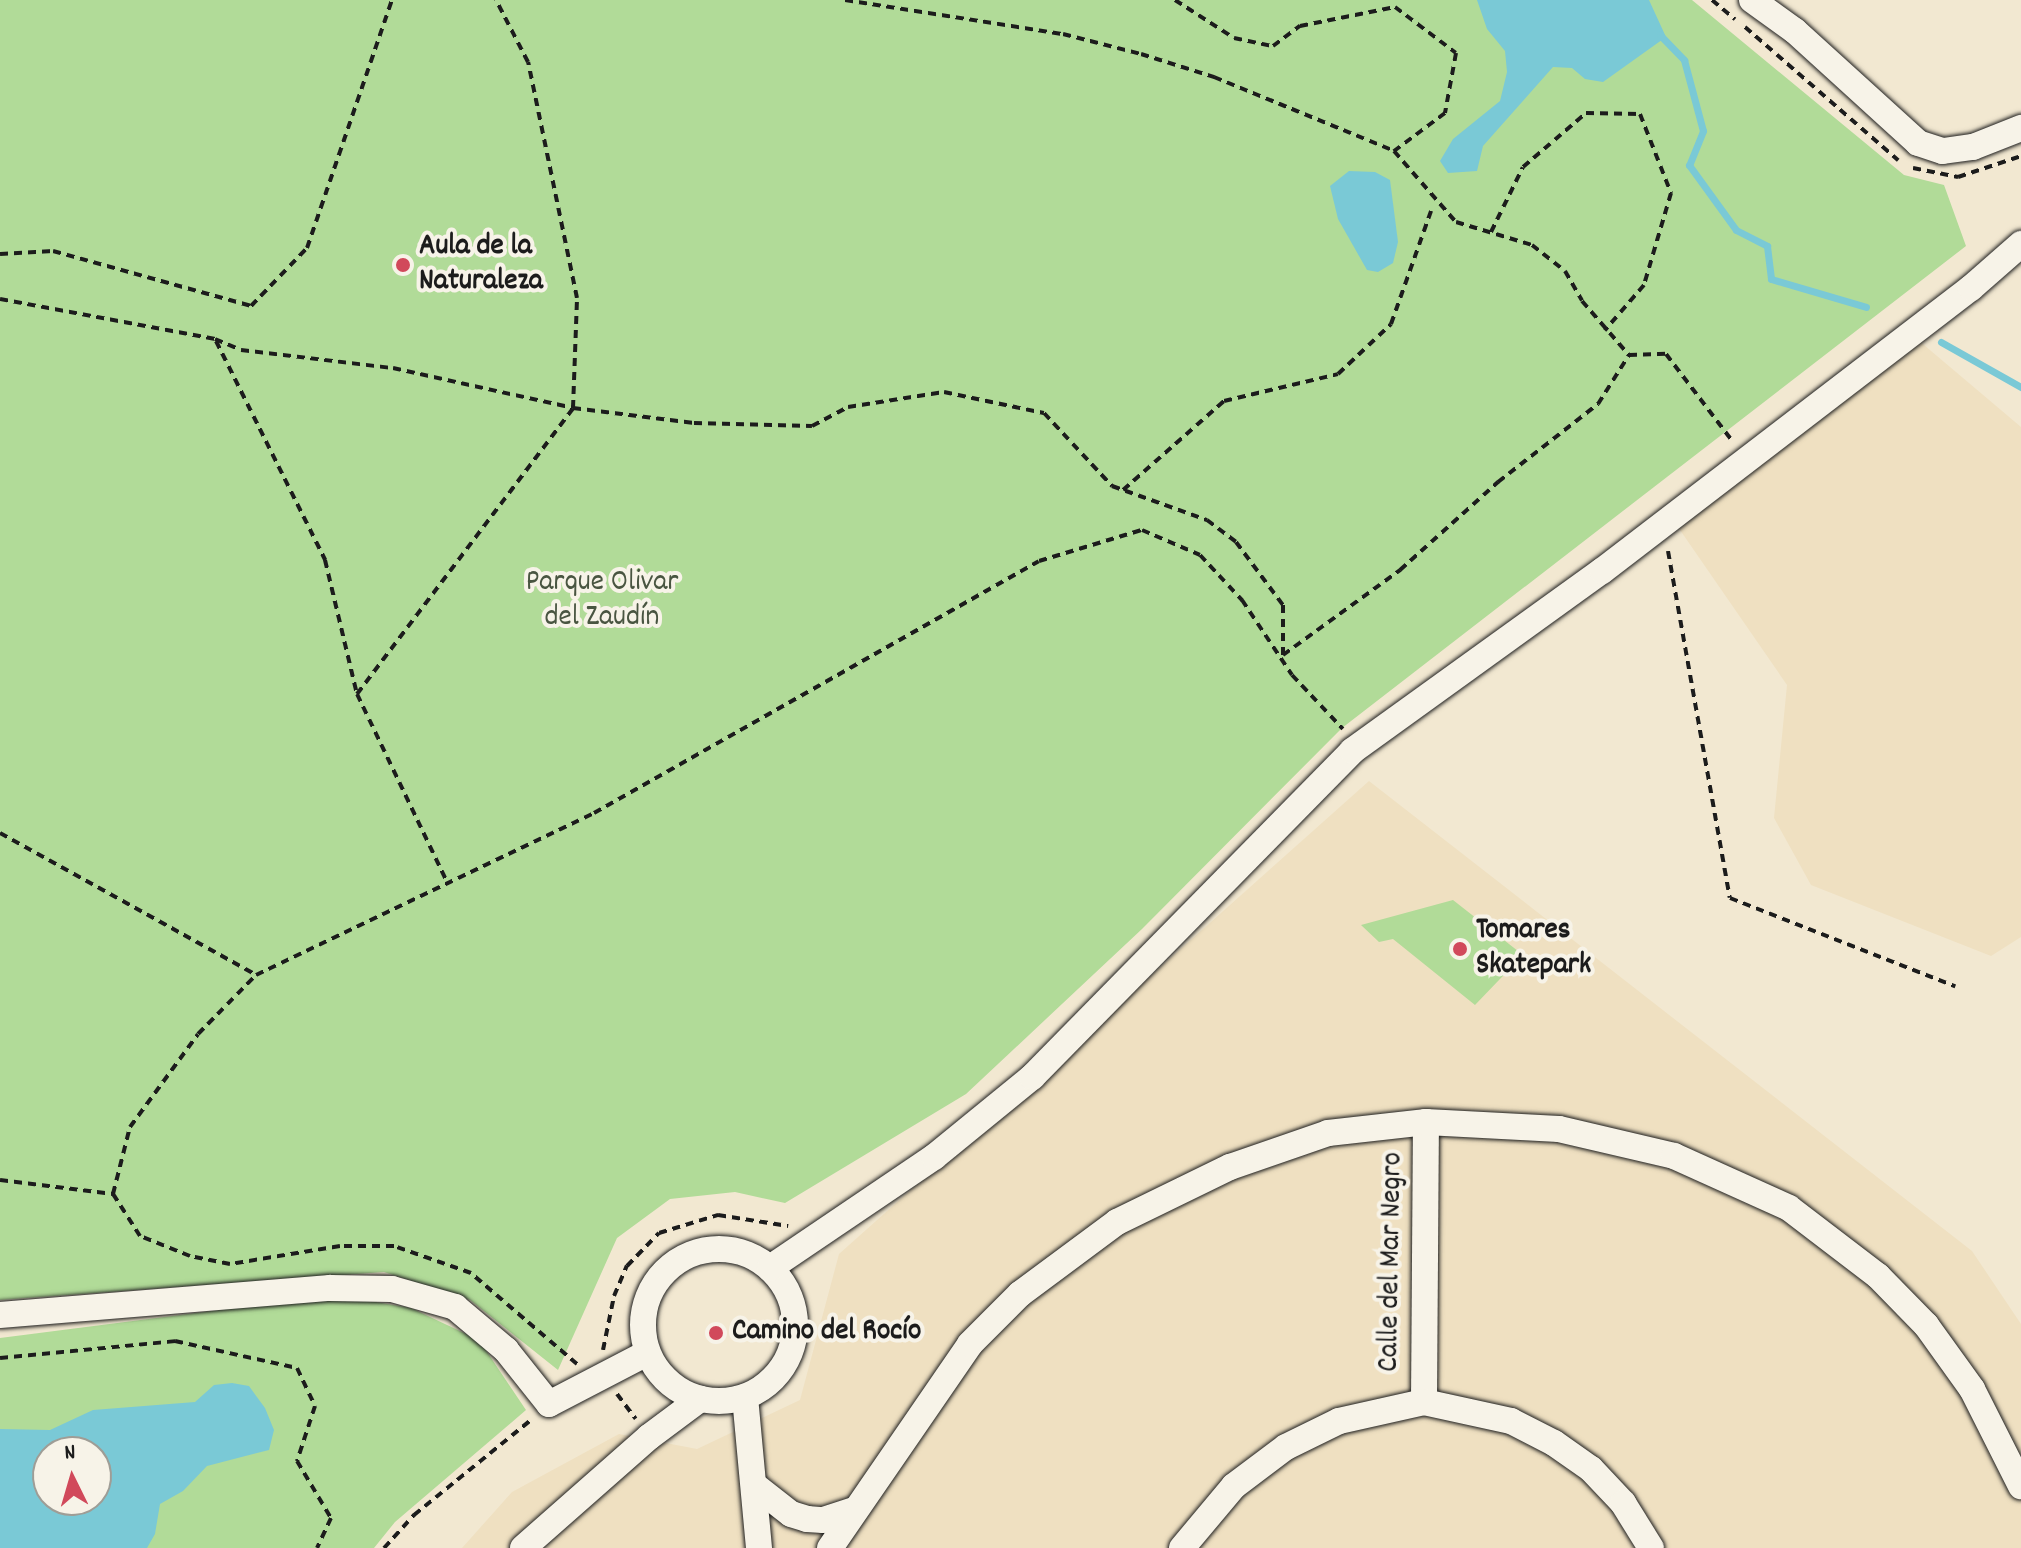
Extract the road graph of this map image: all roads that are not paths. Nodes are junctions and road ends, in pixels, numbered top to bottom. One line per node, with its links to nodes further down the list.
1 (1752, 0): 2 (street)
2 (2021, 128)
3 (2021, 244): 5 (street)
4 (1426, 1122): 10 (street, Calle del Mar Negro); 12 (street); 13 (street)
5 (770, 1268): 7 (street); 8 (street)
6 (0, 1315): 7 (street)
7 (647, 1353): 9 (street)
8 (745, 1397): 9 (street); 11 (street)
9 (700, 1399): 14 (street)
10 (1424, 1402): 17 (street); 18 (street)
11 (754, 1485): 13 (street); 15 (street)
12 (2021, 1486)
13 (854, 1510): 16 (street)
14 (523, 1548)
15 (759, 1548)
16 (830, 1548)
17 (1182, 1548)
18 (1651, 1548)

